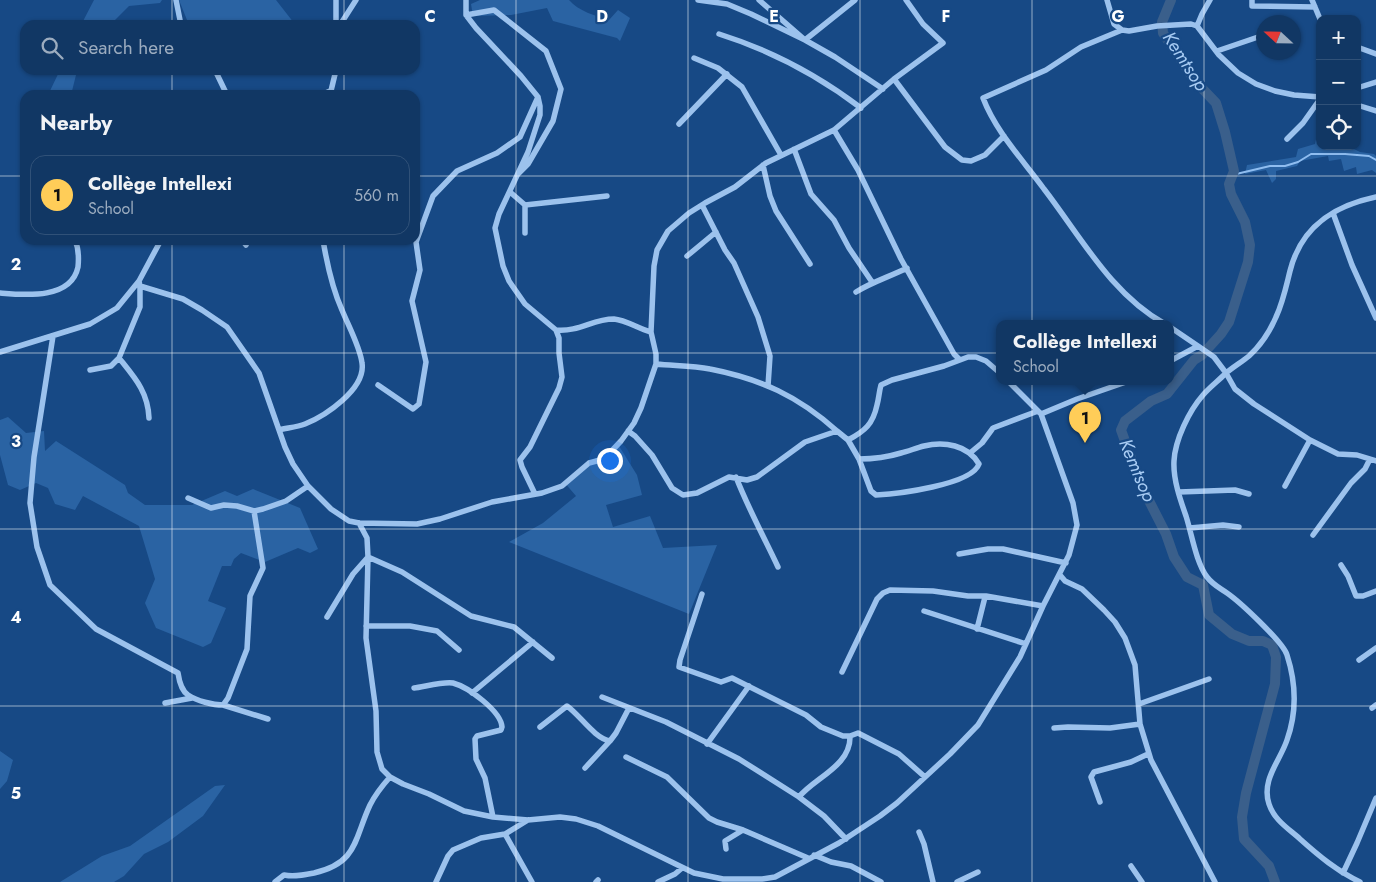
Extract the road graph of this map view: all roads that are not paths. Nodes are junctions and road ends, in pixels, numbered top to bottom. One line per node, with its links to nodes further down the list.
1 (176, 0): 16 (street)
2 (336, 0): 17 (street)
3 (356, 0): 18 (street)
4 (466, 0): 14 (street)
5 (698, 0): 23 (street)
6 (759, 0): 23 (street)
7 (854, 0): 23 (street)
8 (906, 0): 31 (street)
9 (1107, 0): 20 (street)
10 (1210, 0): 19 (street)
11 (1252, 0): 13 (street)
12 (1312, 0): 13 (street)
13 (1315, 7): 15 (street)
14 (466, 15): 37 (street); 50 (street)
15 (1318, 15)
16 (180, 20)
17 (338, 20)
18 (342, 20)
19 (1197, 26): 20 (street); 25 (street)
20 (1122, 30): 45 (street)
21 (719, 34): 41 (street)
22 (1256, 38): 25 (street)
23 (805, 40): 34 (street)
24 (1361, 48): 26 (street)
25 (1217, 51): 38 (street)
26 (1376, 54)
27 (694, 58): 28 (street)
28 (727, 74): 43 (street); 48 (street)
29 (217, 75): 35 (street)
30 (335, 75): 36 (street)
31 (894, 79): 34 (street); 45 (street)
32 (1376, 82): 33 (street)
33 (1361, 87)
34 (883, 89): 41 (street)
35 (225, 90)
36 (331, 90)
37 (538, 97): 50 (street); 57 (street)
38 (1316, 98)
39 (1316, 104): 46 (street)
40 (1360, 105): 42 (street)
41 (861, 108): 44 (street)
42 (1376, 111)
43 (679, 124)
44 (834, 130): 47 (street); 66 (street)
45 (1004, 136): 72 (street)
46 (1287, 139)
47 (794, 149): 48 (street); 67 (street)
48 (781, 155): 49 (street)
49 (763, 165): 55 (street); 65 (street)
50 (516, 176): 51 (street)
51 (510, 192): 54 (street); 73 (street)
52 (607, 196): 54 (street)
53 (1376, 197): 56 (street)
54 (525, 205): 59 (street)
55 (702, 205): 58 (street); 75 (street)
56 (1333, 213): 71 (street); 85 (street)
57 (420, 231)
58 (716, 232): 64 (street); 89 (street)
59 (526, 233)
60 (76, 245): 70 (street)
61 (159, 245): 68 (street)
62 (324, 245): 92 (street)
63 (416, 245): 86 (street)
64 (687, 256)
65 (810, 264)
66 (906, 268): 67 (street); 81 (street)
67 (872, 282): 69 (street)
68 (140, 284): 76 (street); 79 (street); 92 (street)
69 (856, 292)
70 (0, 294)
71 (1376, 318)
72 (1158, 320)
73 (556, 330): 75 (street); 104 (street)
74 (1174, 330): 77 (street)
75 (651, 332): 82 (street)
76 (53, 336): 78 (street); 137 (street)
77 (1200, 347): 80 (street); 85 (street)
78 (0, 352)
79 (120, 358): 83 (street); 91 (street)
80 (1174, 358)
81 (959, 359): 84 (street); 95 (street)
82 (656, 364): 89 (street); 93 (street)
83 (90, 370)
84 (996, 370)
85 (1226, 373): 96 (street); 103 (street)
86 (378, 385)
87 (1012, 385): 90 (street)
88 (1117, 385): 90 (street)
89 (768, 386): 94 (street)
90 (1040, 412): 97 (street); 114 (street)
91 (149, 418)
92 (279, 430): 101 (street)
93 (628, 431): 100 (street); 104 (street)
94 (837, 431): 95 (street); 100 (street)
95 (848, 440): 98 (street)
96 (1310, 440): 99 (street); 102 (street)
97 (970, 453): 98 (street); 98 (street)
98 (859, 460)
99 (1373, 460): 111 (street)
100 (736, 477): 116 (street)
101 (308, 486): 107 (street); 108 (street)
102 (1285, 486)
103 (1179, 492): 105 (street); 110 (street)
104 (535, 494): 108 (street)
105 (1250, 494)
106 (188, 498): 107 (street)
107 (254, 511): 141 (street)
108 (358, 523): 113 (street)
109 (1239, 527): 110 (street)
110 (1190, 528): 169 (street)
111 (1313, 535)
112 (959, 554): 114 (street)
113 (368, 558): 123 (street); 124 (street); 126 (street)
114 (1066, 563): 117 (street)
115 (1341, 565): 118 (street)
116 (778, 567)
117 (1060, 575): 121 (street); 140 (street)
118 (1376, 591)
119 (702, 594): 134 (street)
120 (985, 597): 121 (street); 125 (street); 132 (street)
121 (1043, 606): 127 (street)
122 (924, 611): 125 (street)
123 (327, 617)
124 (366, 626): 129 (street); 153 (street)
125 (977, 629): 127 (street)
126 (533, 642): 130 (street); 136 (street)
127 (1026, 644): 154 (street)
128 (1376, 648): 131 (street)
129 (459, 650)
130 (552, 658)
131 (1359, 660)
132 (842, 672)
133 (1209, 680): 140 (street)
134 (749, 686): 147 (street); 149 (street)
135 (414, 688): 136 (street)
136 (472, 693): 158 (street)
137 (194, 697): 139 (street); 141 (street)
138 (602, 697): 142 (street)
139 (164, 703)
140 (1139, 704): 144 (street)
141 (223, 705): 143 (street)
142 (629, 708): 148 (street); 149 (street)
143 (268, 720)
144 (1140, 724): 146 (street); 150 (street)
145 (540, 727): 148 (street)
146 (1054, 728)
147 (850, 736): 154 (street); 155 (street)
148 (610, 741): 152 (street)
149 (708, 744): 155 (street)
150 (1148, 754): 157 (street); 178 (street)
151 (626, 757): 160 (street)
152 (586, 768)
153 (390, 777): 158 (street); 170 (street)
154 (925, 777): 163 (street)
155 (799, 797): 163 (street)
156 (1376, 798): 169 (street)
157 (1100, 802)
158 (493, 818): 159 (street)
159 (528, 820): 162 (street); 167 (street)
160 (743, 830): 164 (street); 165 (street)
161 (919, 832): 175 (street)
162 (505, 834): 171 (street); 172 (street)
163 (846, 839): 165 (street)
164 (726, 849)
165 (811, 857): 167 (street); 174 (street)
166 (1131, 866): 177 (street)
167 (682, 868): 173 (street)
168 (978, 872): 176 (street)
169 (1342, 873): 179 (street)
170 (275, 882)
171 (436, 882)
172 (532, 882)
173 (658, 882)
174 (881, 882)
175 (933, 882)
176 (957, 882)
177 (1142, 882)
178 (1215, 882)
179 (1360, 882)

